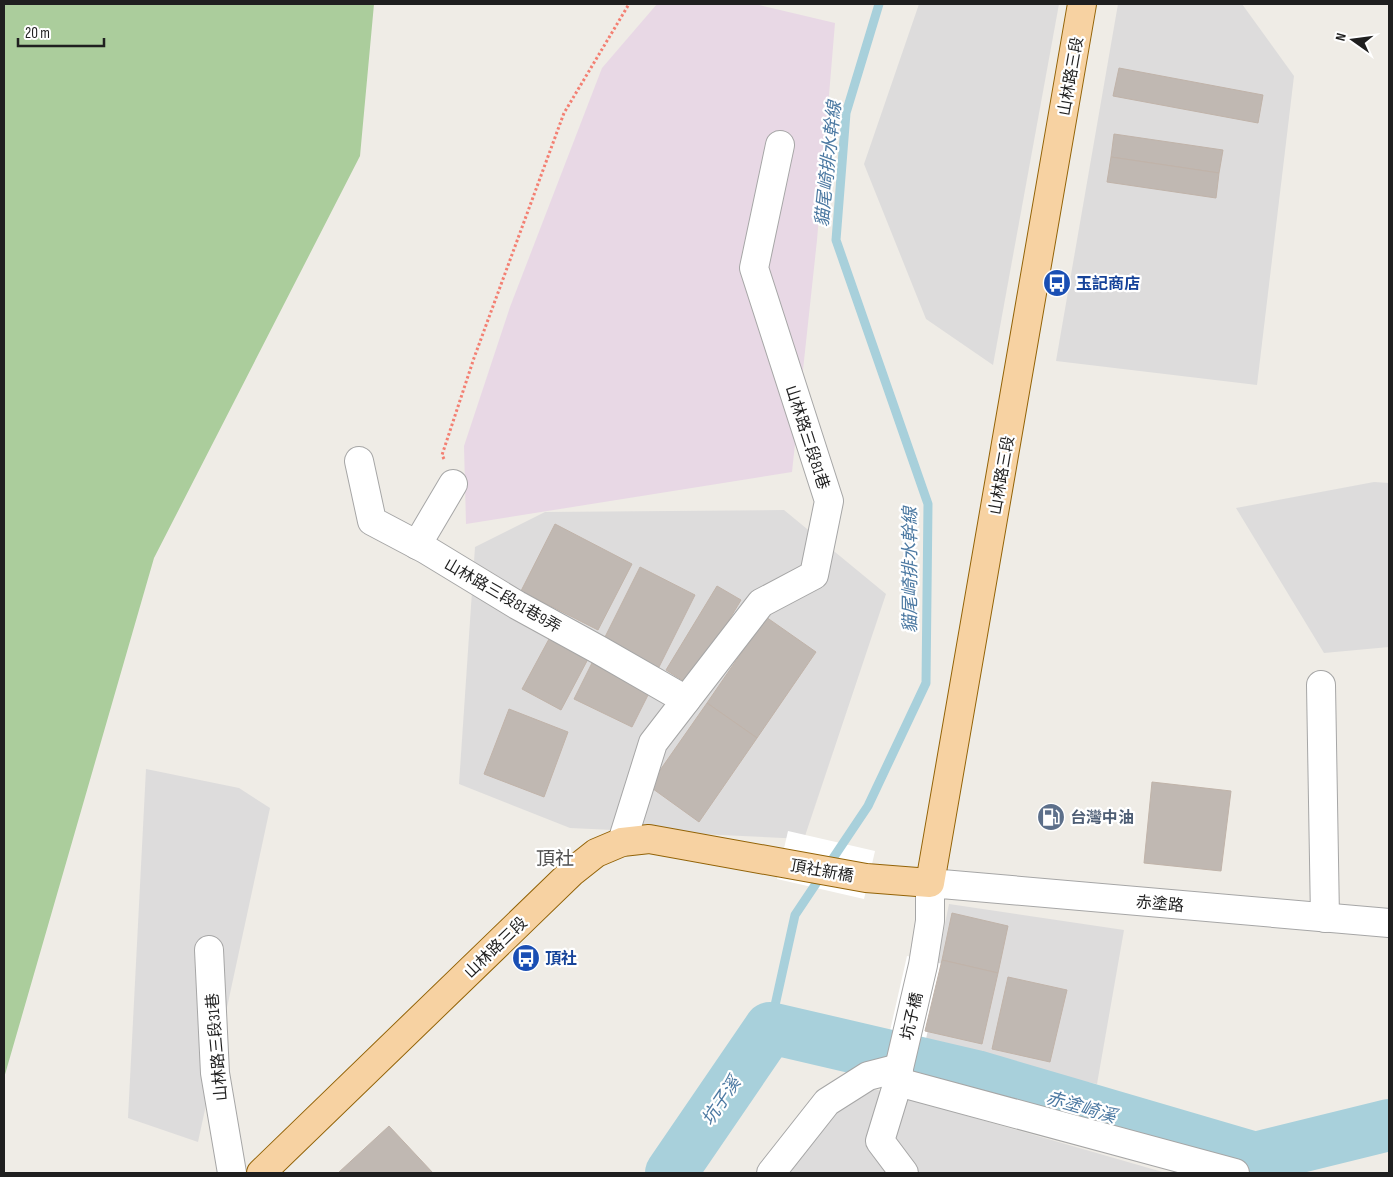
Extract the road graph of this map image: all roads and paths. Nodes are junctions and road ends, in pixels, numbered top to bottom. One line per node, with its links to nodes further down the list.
1 (629, 4): 5 (path)
2 (1082, 4): 11 (main road, 山林路三段)
3 (780, 145): 8 (street, 山林路三段81巷)
4 (359, 461): 6 (street, 山林路三段81巷9弄)
5 (453, 484): 6 (street)
6 (417, 544): 8 (street, 山林路三段81巷9弄)
7 (1321, 685): 12 (street)
8 (686, 700): 9 (street, 山林路三段81巷)
9 (622, 842): 10 (main road, 山林路三段); 17 (main road, 山林路三段)
10 (778, 862): 11 (main road, 頂社新橋)
11 (930, 883): 12 (street, 赤塗路); 15 (street, 坑子橋)
12 (1325, 918): 13 (street, 赤塗路)
13 (1389, 923)
14 (209, 950): 16 (street, 山林路三段31巷)
15 (899, 1075): 18 (street); 19 (street, 坑子橋); 20 (street)
16 (232, 1173)
17 (261, 1173)
18 (771, 1173)
19 (904, 1173)
20 (1235, 1173)

